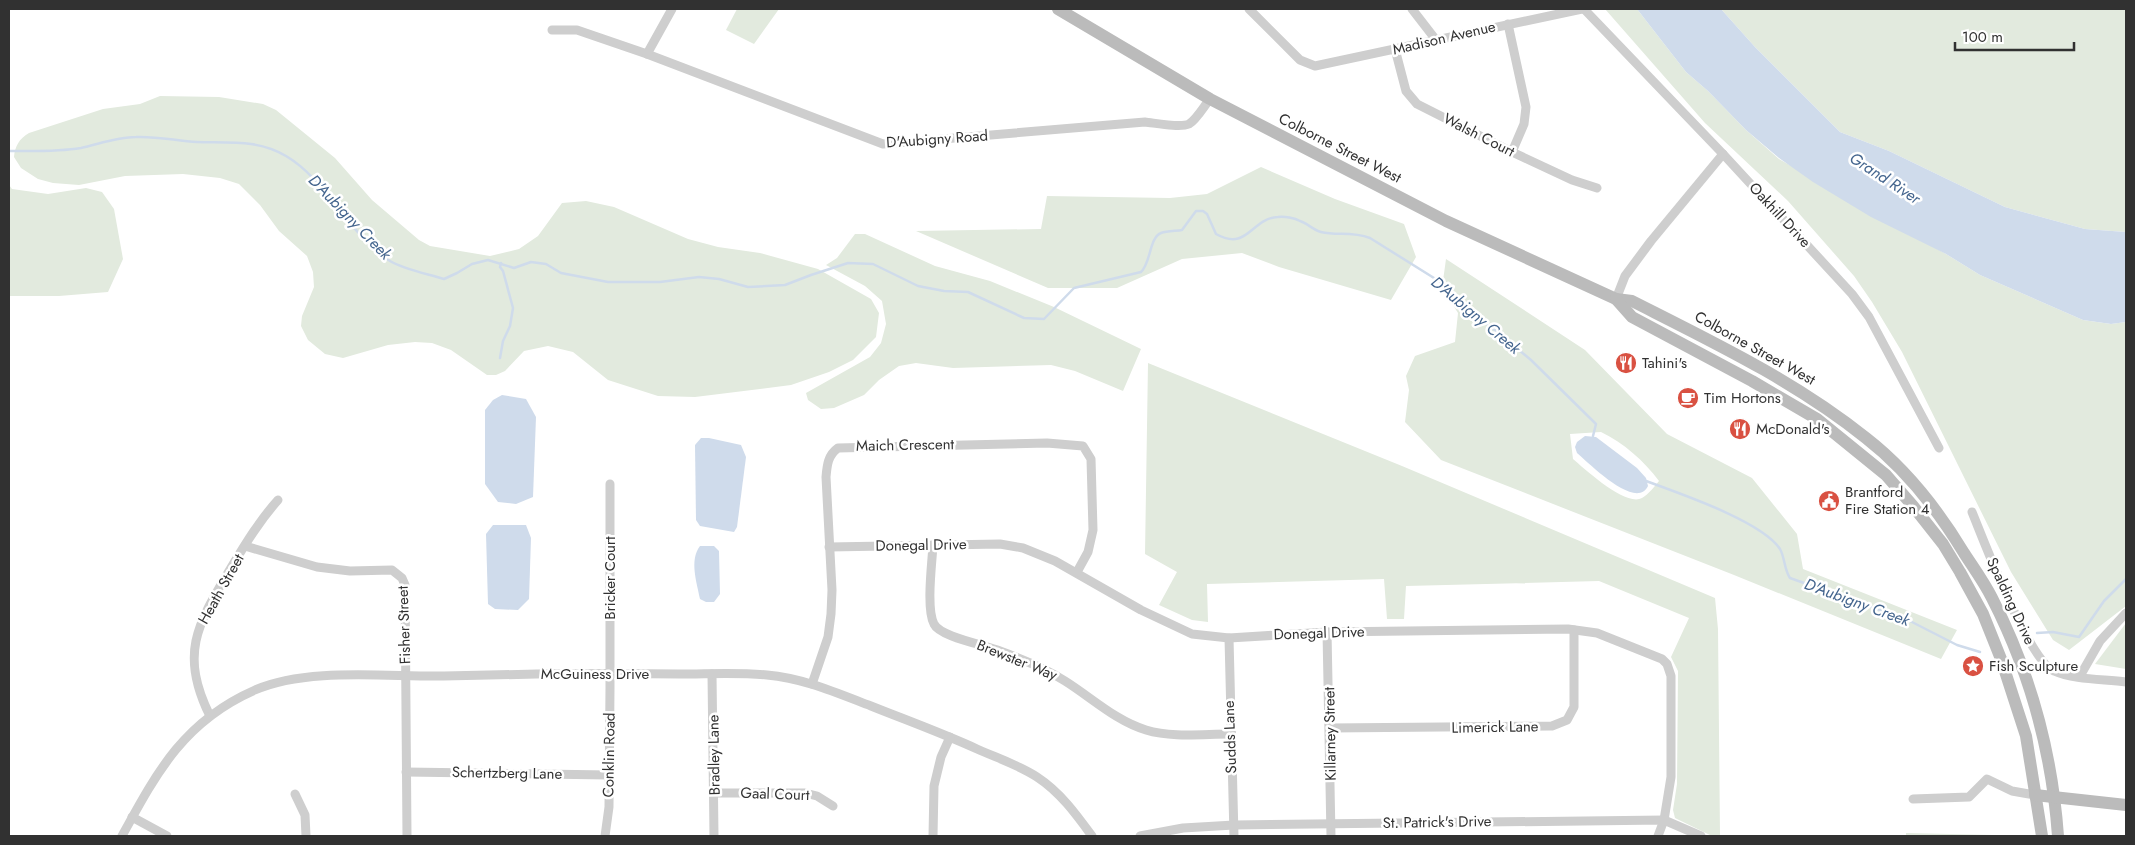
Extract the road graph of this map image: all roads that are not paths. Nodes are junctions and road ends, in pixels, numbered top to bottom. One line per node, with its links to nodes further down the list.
1 (672, 9): 10 (street)
2 (1058, 9): 11 (main road, Colborne Street West)
3 (1249, 9): 9 (street, Madison Avenue)
4 (1412, 9): 8 (street)
5 (1583, 9): 6 (street, Madison Avenue); 13 (street, Oakhill Drive)
6 (1508, 24): 8 (street, Madison Avenue); 12 (street)
7 (552, 30): 10 (street, D'Aubigny Road)
8 (1436, 40): 9 (street, Madison Avenue)
9 (1395, 49): 12 (street, Walsh Court)
10 (647, 54): 11 (street, D'Aubigny Road)
11 (1210, 99): 15 (main road, Colborne Street West)
12 (1512, 152): 14 (street, Walsh Court)
13 (1723, 154): 15 (street); 16 (street, Oakhill Drive)
14 (1597, 188)
15 (1616, 299): 42 (main road, Colborne Street West); 43 (main road, Colborne Street West)
16 (1939, 448)
17 (610, 484): 28 (street, Bricker Court)
18 (278, 500): 21 (street, Heath Street)
19 (1972, 512): 30 (street, Spalding Drive)
20 (932, 544): 22 (street, Donegal Drive); 23 (street, Donegal Drive); 36 (street, Brewster Way)
21 (245, 546): 31 (street, Fisher Street); 34 (street, Heath Street)
22 (829, 547): 23 (street, Maich Crescent); 33 (street, Maich Crescent)
23 (1078, 572): 27 (street, Donegal Drive)
24 (2126, 613): 30 (street)
25 (1574, 630): 26 (street, Donegal Drive); 35 (street, Limerick Lane); 48 (street, Donegal Drive)
26 (1327, 632): 27 (street, Donegal Drive); 35 (street, Killarney Street)
27 (1228, 638): 36 (street, Sudds Lane)
28 (610, 673): 29 (street, McGuiness Drive); 31 (street, McGuiness Drive); 39 (street, Conklin Road)
29 (712, 674): 33 (street, McGuiness Drive); 40 (street, Bradley Lane)
30 (2080, 676): 32 (street, Spalding Drive)
31 (406, 677): 34 (street, McGuiness Drive); 38 (street, Fisher Street)
32 (2126, 682)
33 (812, 684): 37 (street, McGuiness Drive)
34 (210, 716): 47 (street, McGuiness Drive)
35 (1330, 728): 50 (street, Killarney Street)
36 (1230, 734): 49 (street, Sudds Lane)
37 (950, 737): 57 (street); 58 (street, McGuiness Drive)
38 (406, 772): 39 (street, Schertzberg Lane); 54 (street, Fisher Street)
39 (609, 775): 55 (street, Conklin Road)
40 (714, 792): 46 (street, Gaal Court); 56 (street, Bradley Lane)
41 (295, 794): 53 (street)
42 (2035, 796): 43 (main road); 44 (street); 64 (main road, Colborne Street West)
43 (2056, 798): 45 (main road); 65 (main road, Colborne Street West)
44 (1914, 799)
45 (2126, 805)
46 (833, 806)
47 (132, 817): 51 (street, McGuiness Drive); 52 (street)
48 (1664, 820): 50 (street, St. Patrick's Drive); 62 (street, Donegal Drive); 63 (street, St. Patrick's Drive)
49 (1234, 824): 50 (street, St. Patrick's Drive); 59 (street, St. Patrick's Drive); 60 (street, Sudds Lane)
50 (1331, 824): 61 (street, Killarney Street)
51 (122, 836)
52 (167, 836)
53 (306, 836)
54 (407, 836)
55 (605, 836)
56 (714, 836)
57 (933, 836)
58 (1092, 836)
59 (1140, 836)
60 (1234, 836)
61 (1331, 836)
62 (1658, 836)
63 (1701, 836)
64 (2042, 836)
65 (2058, 836)

